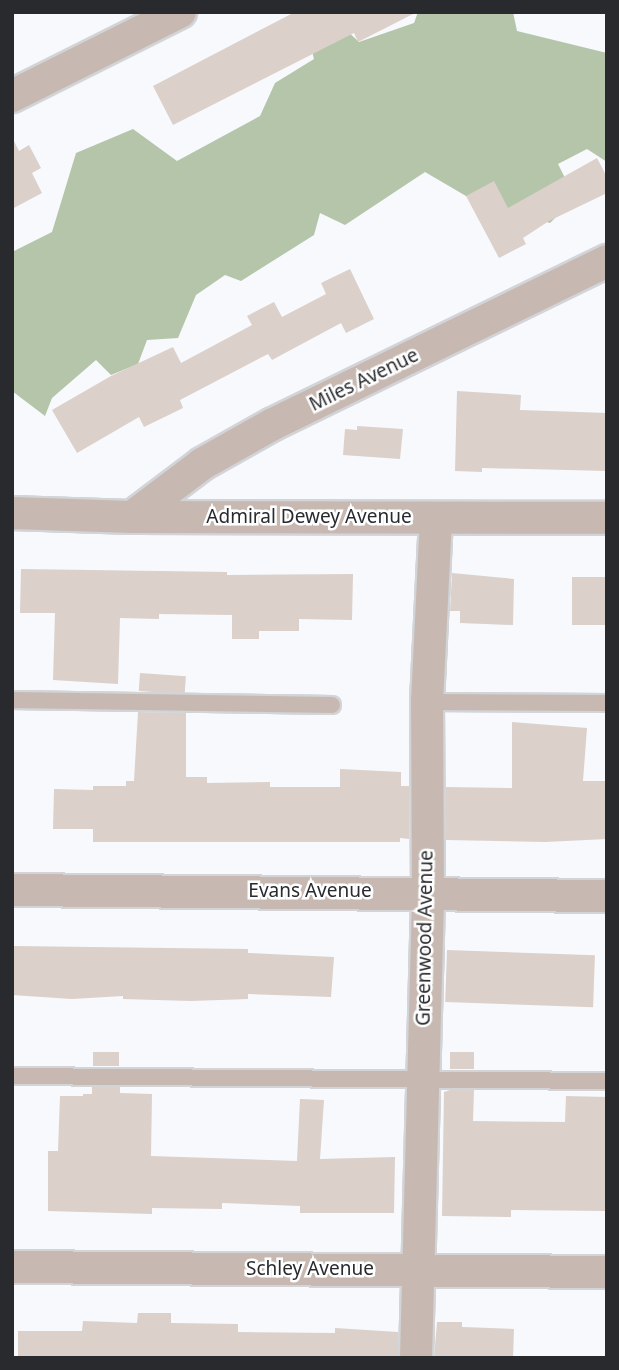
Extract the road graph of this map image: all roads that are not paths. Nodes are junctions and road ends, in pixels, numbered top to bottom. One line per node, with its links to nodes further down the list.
1 (180, 12): 2 (street)
2 (12, 96)
3 (607, 261): 5 (street, Miles Avenue)
4 (12, 513): 5 (street, Admiral Dewey Avenue)
5 (132, 517): 6 (street, Admiral Dewey Avenue)
6 (436, 517): 7 (street, Admiral Dewey Avenue); 9 (street, Greenwood Avenue)
7 (607, 518)
8 (12, 700): 11 (lane)
9 (427, 702): 10 (lane); 13 (street, Greenwood Avenue)
10 (607, 703)
11 (332, 705)
12 (12, 890): 13 (street, Evans Avenue)
13 (428, 892): 14 (street, Evans Avenue); 16 (street, Greenwood Avenue)
14 (607, 896)
15 (12, 1076): 16 (lane)
16 (422, 1079): 17 (lane); 19 (street, Greenwood Avenue)
17 (607, 1081)
18 (12, 1267): 19 (street, Schley Avenue)
19 (416, 1269): 20 (street, Schley Avenue); 21 (street, Greenwood Avenue)
20 (607, 1272)
21 (416, 1358)

